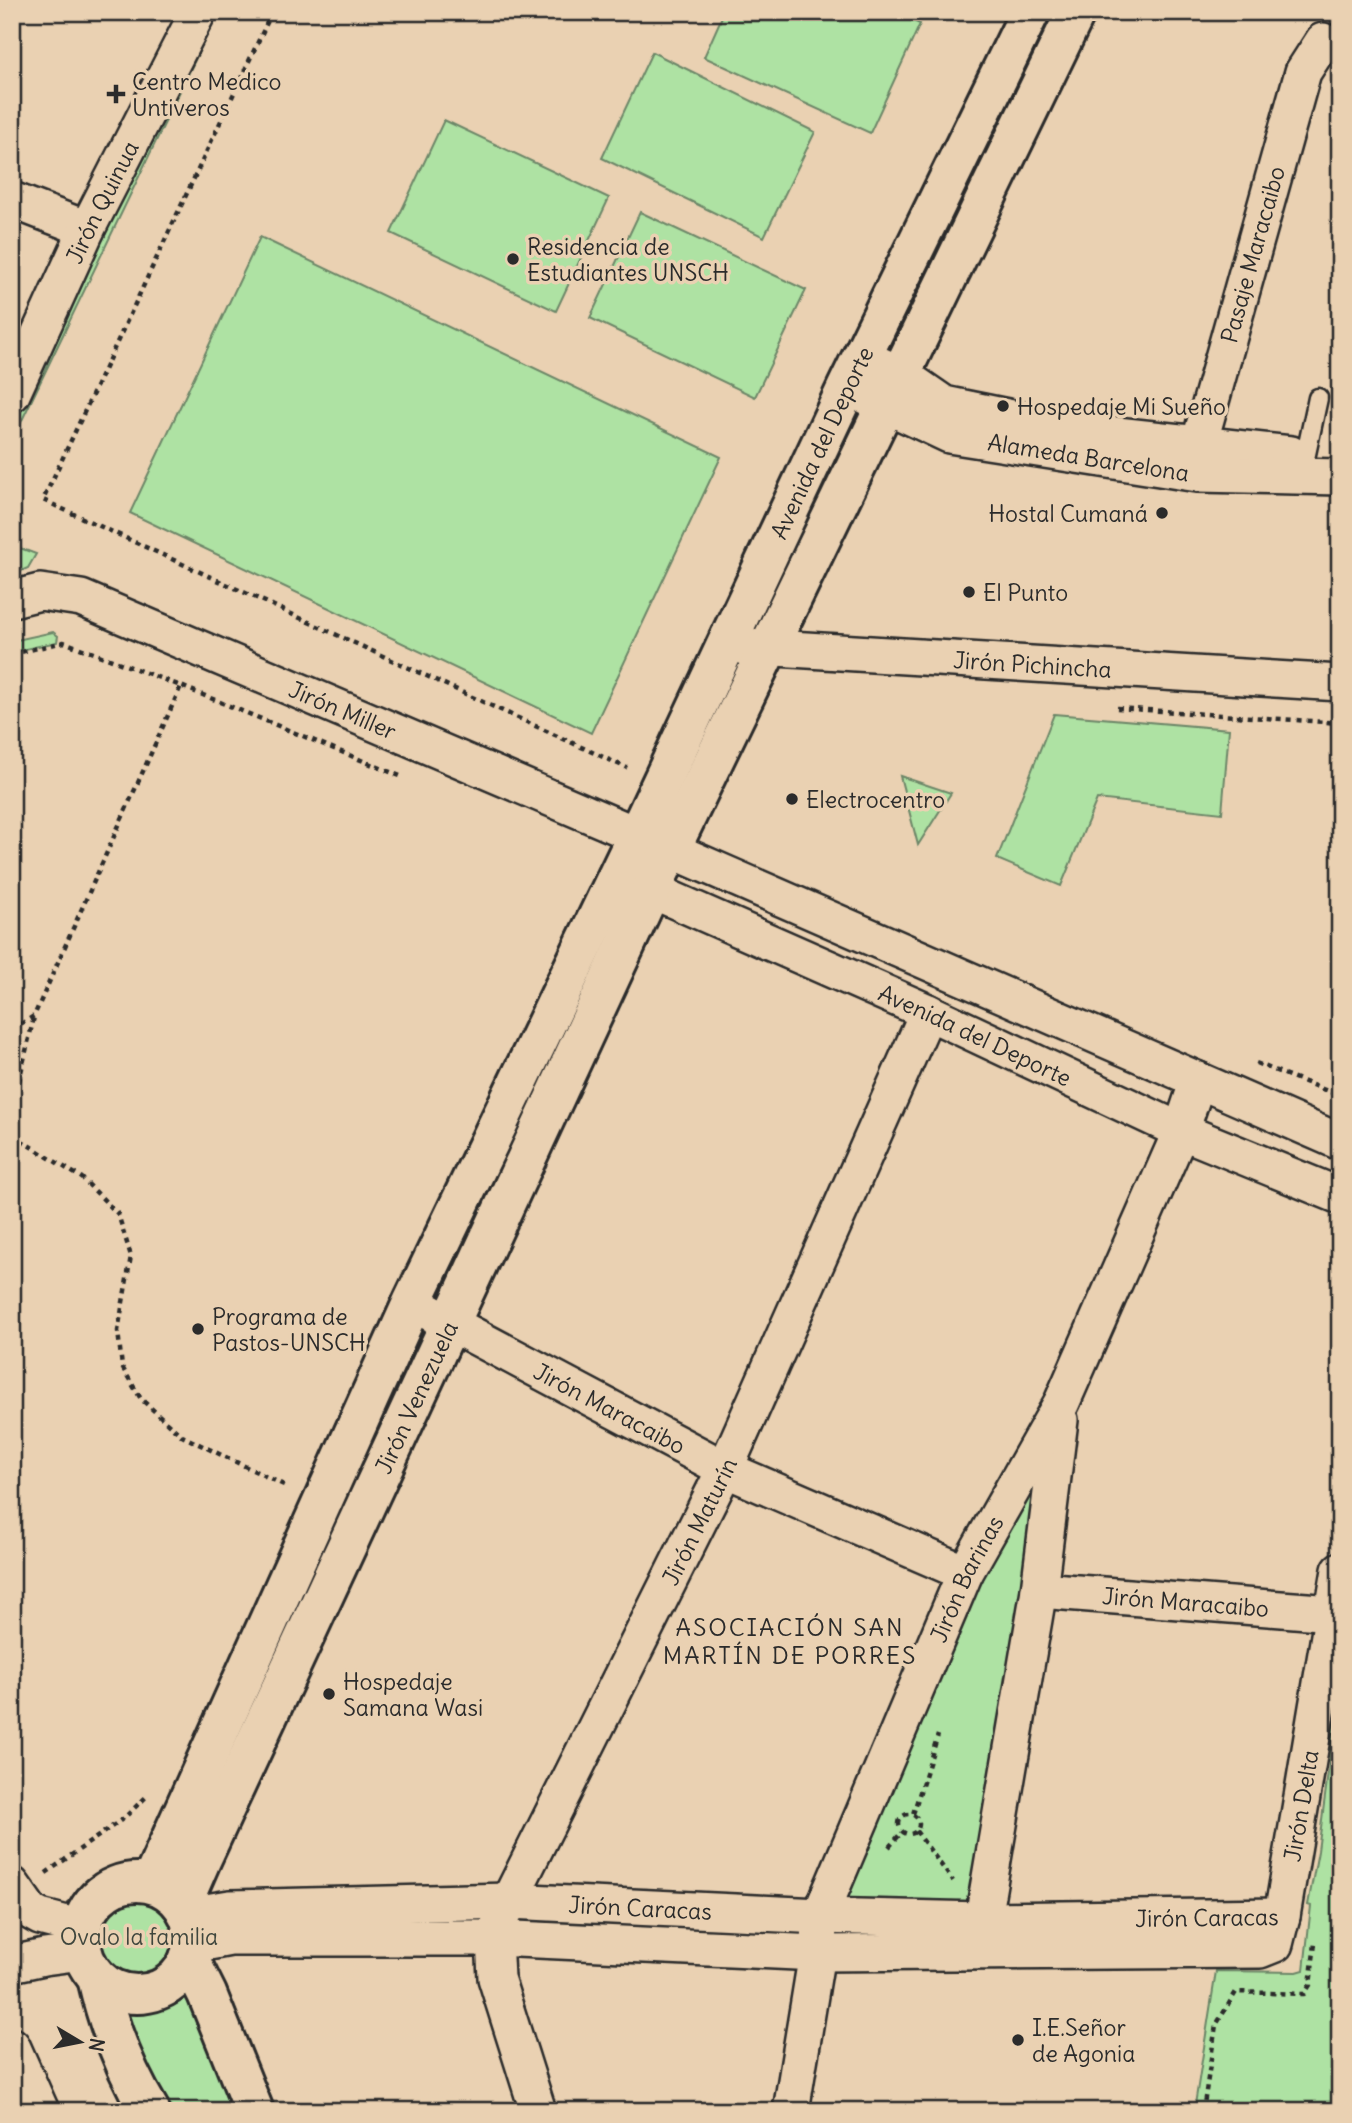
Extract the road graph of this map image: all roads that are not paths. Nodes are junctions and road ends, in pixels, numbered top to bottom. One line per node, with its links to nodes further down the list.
1 (198, 12): 6 (street, Jirón Quinua)
2 (1030, 12): 7 (street, Avenida del Deporte)
3 (1076, 12): 8 (street, Avenida del Deporte)
4 (1325, 32): 13 (street, Pasaje Maracaibo)
5 (12, 200): 6 (street)
6 (87, 229): 9 (street, Jirón Quinua)
7 (855, 372): 8 (street, Alameda Barcelona); 16 (street, Avenida del Deporte)
8 (894, 391): 13 (street, Alameda Barcelona); 17 (street, Avenida del Deporte)
9 (12, 394)
10 (1318, 398): 12 (lane)
11 (1340, 453): 12 (street, Alameda Barcelona)
12 (1306, 454): 13 (street, Alameda Barcelona)
13 (1198, 459): 14 (street, Alameda Barcelona)
14 (1340, 477)
15 (12, 599): 19 (street, Jirón Miller)
16 (727, 645): 17 (street, Jirón Pichincha); 19 (street, Avenida del Deporte)
17 (769, 647): 18 (street, Jirón Pichincha); 19 (street, Avenida del Deporte)
18 (1340, 683)
19 (653, 843): 20 (street, Avenida del Deporte); 22 (street, Avenida del Deporte)
20 (634, 883): 21 (street, Avenida del Deporte); 26 (street, Jirón Venezuela); 27 (street, Jirón Venezuela)
21 (928, 1012): 23 (street, Avenida del Deporte); 29 (street, Jirón Maturín)
22 (1198, 1080): 23 (street, Jirón Barinas); 24 (street, Avenida del Deporte)
23 (1181, 1131): 25 (street, Avenida del Deporte); 28 (street, Jirón Barinas)
24 (1340, 1142)
25 (1340, 1196)
26 (412, 1303): 27 (street, Jirón Maracaibo); 34 (street, Jirón Venezuela)
27 (450, 1322): 29 (street, Jirón Maracaibo); 39 (street, Jirón Venezuela)
28 (1062, 1402): 31 (street, Jirón Barinas); 32 (street, Jirón Barinas)
29 (725, 1469): 31 (street, Jirón Maracaibo); 36 (street, Jirón Maturín)
30 (1340, 1570): 33 (street, Jirón Delta)
31 (965, 1573): 37 (street, Jirón Barinas)
32 (1039, 1590): 33 (street, Jirón Maracaibo); 40 (street, Jirón Barinas)
33 (1333, 1613): 38 (street, Jirón Delta)
34 (151, 1883): 39 (street); 42 (street)
35 (12, 1885): 42 (street)
36 (509, 1901): 37 (street, Jirón Caracas); 39 (street, Jirón Caracas); 41 (street, Jirón Maturín)
37 (820, 1916): 40 (street, Jirón Caracas); 43 (street, Jirón Barinas)
38 (1282, 1916): 40 (street, Jirón Caracas)
39 (188, 1931): 41 (street, Jirón Caracas); 42 (street); 48 (street)
40 (979, 1936): 43 (street, Jirón Caracas)
41 (494, 1938): 43 (street, Jirón Caracas); 49 (street, Jirón Maturín)
42 (87, 1952): 44 (street); 47 (street)
43 (817, 1953): 50 (street, Jirón Barinas)
44 (12, 1964)
45 (12, 2046): 46 (street)
46 (41, 2111)
47 (150, 2111)
48 (254, 2111)
49 (538, 2111)
50 (791, 2111)

